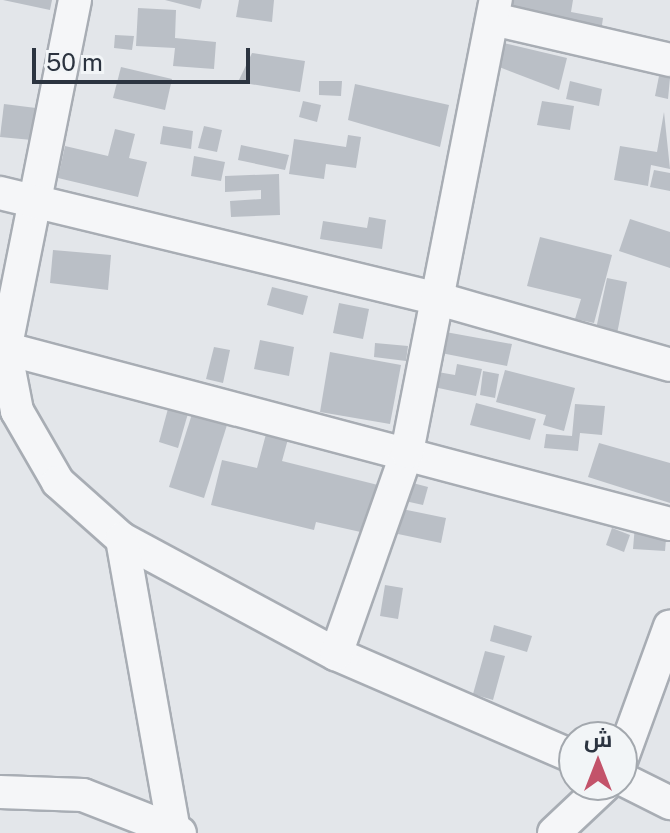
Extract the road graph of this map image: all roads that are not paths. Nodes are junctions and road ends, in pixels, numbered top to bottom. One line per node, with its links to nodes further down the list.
1 (75, 0): 5 (street)
2 (494, 10): 3 (street); 6 (street)
3 (670, 60)
4 (0, 193): 5 (street)
5 (39, 205): 6 (street); 7 (street)
6 (439, 299): 8 (street); 9 (street)
7 (3, 348): 9 (street); 11 (street)
8 (670, 365)
9 (407, 452): 10 (street); 13 (street)
10 (670, 524)
11 (122, 539): 13 (street); 20 (street)
12 (670, 626): 14 (street)
13 (336, 654): 15 (street)
14 (635, 721)
15 (558, 750)
16 (638, 787): 19 (street)
17 (0, 792): 20 (street)
18 (588, 801): 21 (street)
19 (670, 803)
20 (177, 832)
21 (554, 833)

